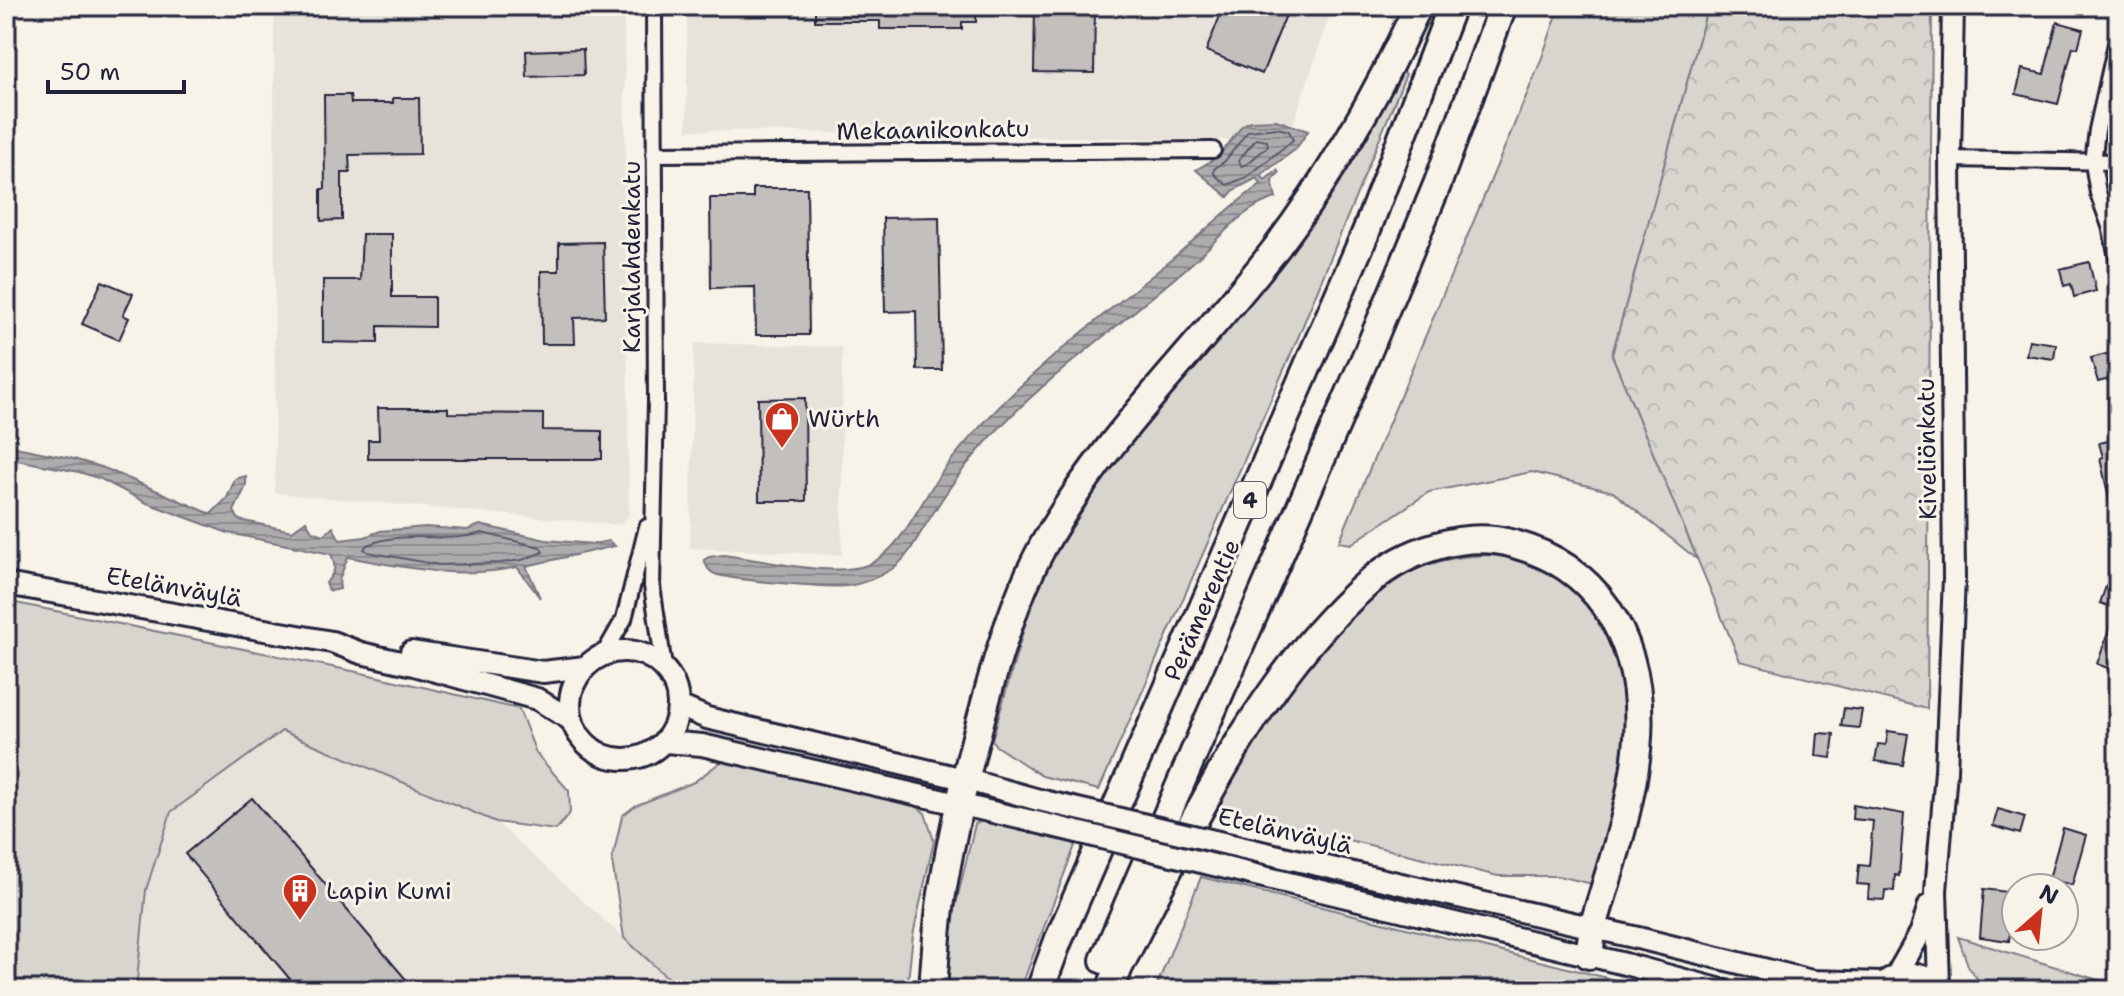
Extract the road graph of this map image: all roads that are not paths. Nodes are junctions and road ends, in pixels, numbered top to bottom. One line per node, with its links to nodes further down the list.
1 (654, 6): 8 (street, Karjalahdenkatu)
2 (1418, 6): 22 (highway)
3 (1452, 6): 29 (highway, Perämerentie / 4)
4 (1503, 6): 30 (highway, Perämerentie / 4)
5 (1953, 6): 9 (main road, Kiveliönkatu)
6 (2118, 35): 11 (street)
7 (1213, 150): 8 (street, Mekaanikonkatu)
8 (654, 154): 13 (street, Karjalahdenkatu)
9 (1950, 159): 11 (street); 23 (main road, Kiveliönkatu)
10 (2118, 162): 11 (street)
11 (2093, 163): 12 (street)
12 (2118, 261)
13 (652, 507): 16 (street, Karjalahdenkatu); 18 (street, Karjalahdenkatu)
14 (6, 584): 15 (main road, Etelänväylä)
15 (332, 642): 17 (main road, Etelänväylä); 20 (main road, Etelänväylä)
16 (604, 654): 17 (main road); 18 (main road)
17 (585, 667): 20 (main road)
18 (664, 667): 19 (main road)
19 (679, 706): 21 (main road); 22 (main road, Etelänväylä)
20 (571, 720): 21 (main road)
21 (665, 742): 22 (main road, Etelänväylä)
22 (962, 792): 24 (main road, Etelänväylä, bridge); 25 (main road, Etelänväylä, bridge); 28 (highway)
23 (1936, 891): 26 (main road, Kiveliönkatu); 27 (main road, Kiveliönkatu)
24 (1593, 927): 25 (highway); 26 (main road, Etelänväylä); 31 (highway)
25 (1589, 955): 32 (main road, Etelänväylä)
26 (1885, 983): 27 (main road, Etelänväylä)
27 (1941, 988)
28 (933, 990)
29 (1040, 990)
30 (1094, 990)
31 (1110, 990)
32 (1722, 990)

